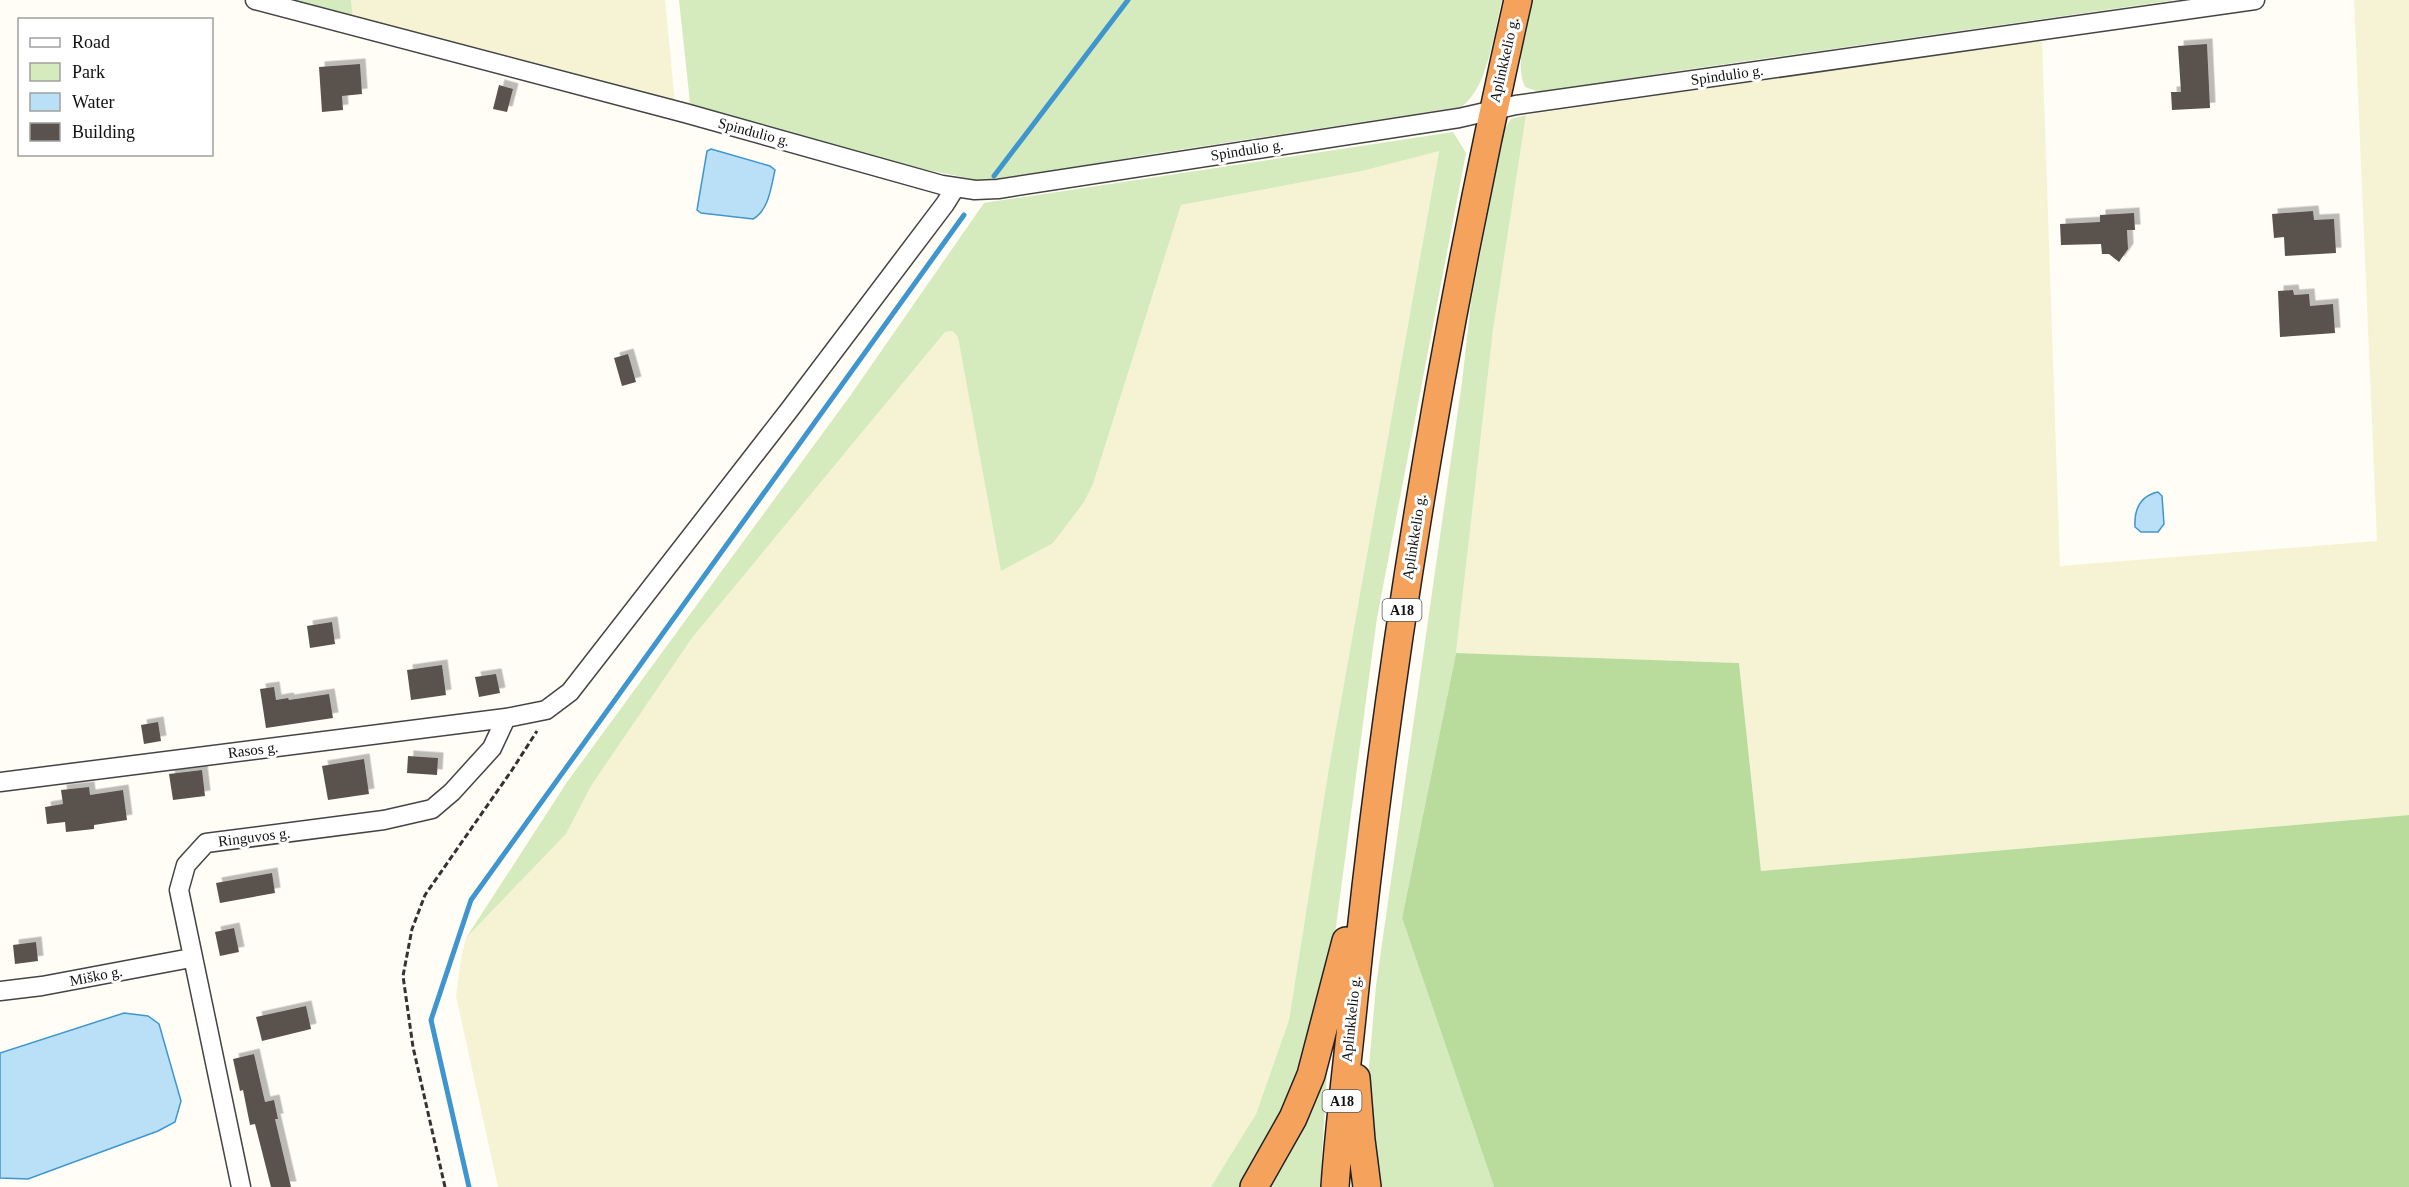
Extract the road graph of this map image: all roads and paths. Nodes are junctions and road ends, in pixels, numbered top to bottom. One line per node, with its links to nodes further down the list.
1 (255, 0): 5 (street, Spindulio g.)
2 (1518, 0): 4 (highway, Aplinkkelio g. / A18)
3 (2255, 0): 4 (street, Spindulio g.)
4 (1493, 109): 5 (street, Spindulio g.); 9 (highway, Aplinkkelio g. / A18)
5 (955, 188): 6 (street)
6 (546, 710): 7 (street, Rasos g.); 14 (path)
7 (506, 718): 8 (street, Rasos g.); 10 (street, Ringuvos g.)
8 (0, 782)
9 (1369, 850): 12 (highway, Aplinkkelio g. / A18); 15 (highway)
10 (191, 958): 11 (street, Miško g.); 13 (street, Ringuvos g.)
11 (0, 991)
12 (1352, 1016): 16 (highway, Aplinkkelio g. / A18); 17 (highway)
13 (241, 1187)
14 (445, 1187)
15 (1254, 1187)
16 (1335, 1187)
17 (1367, 1187)

